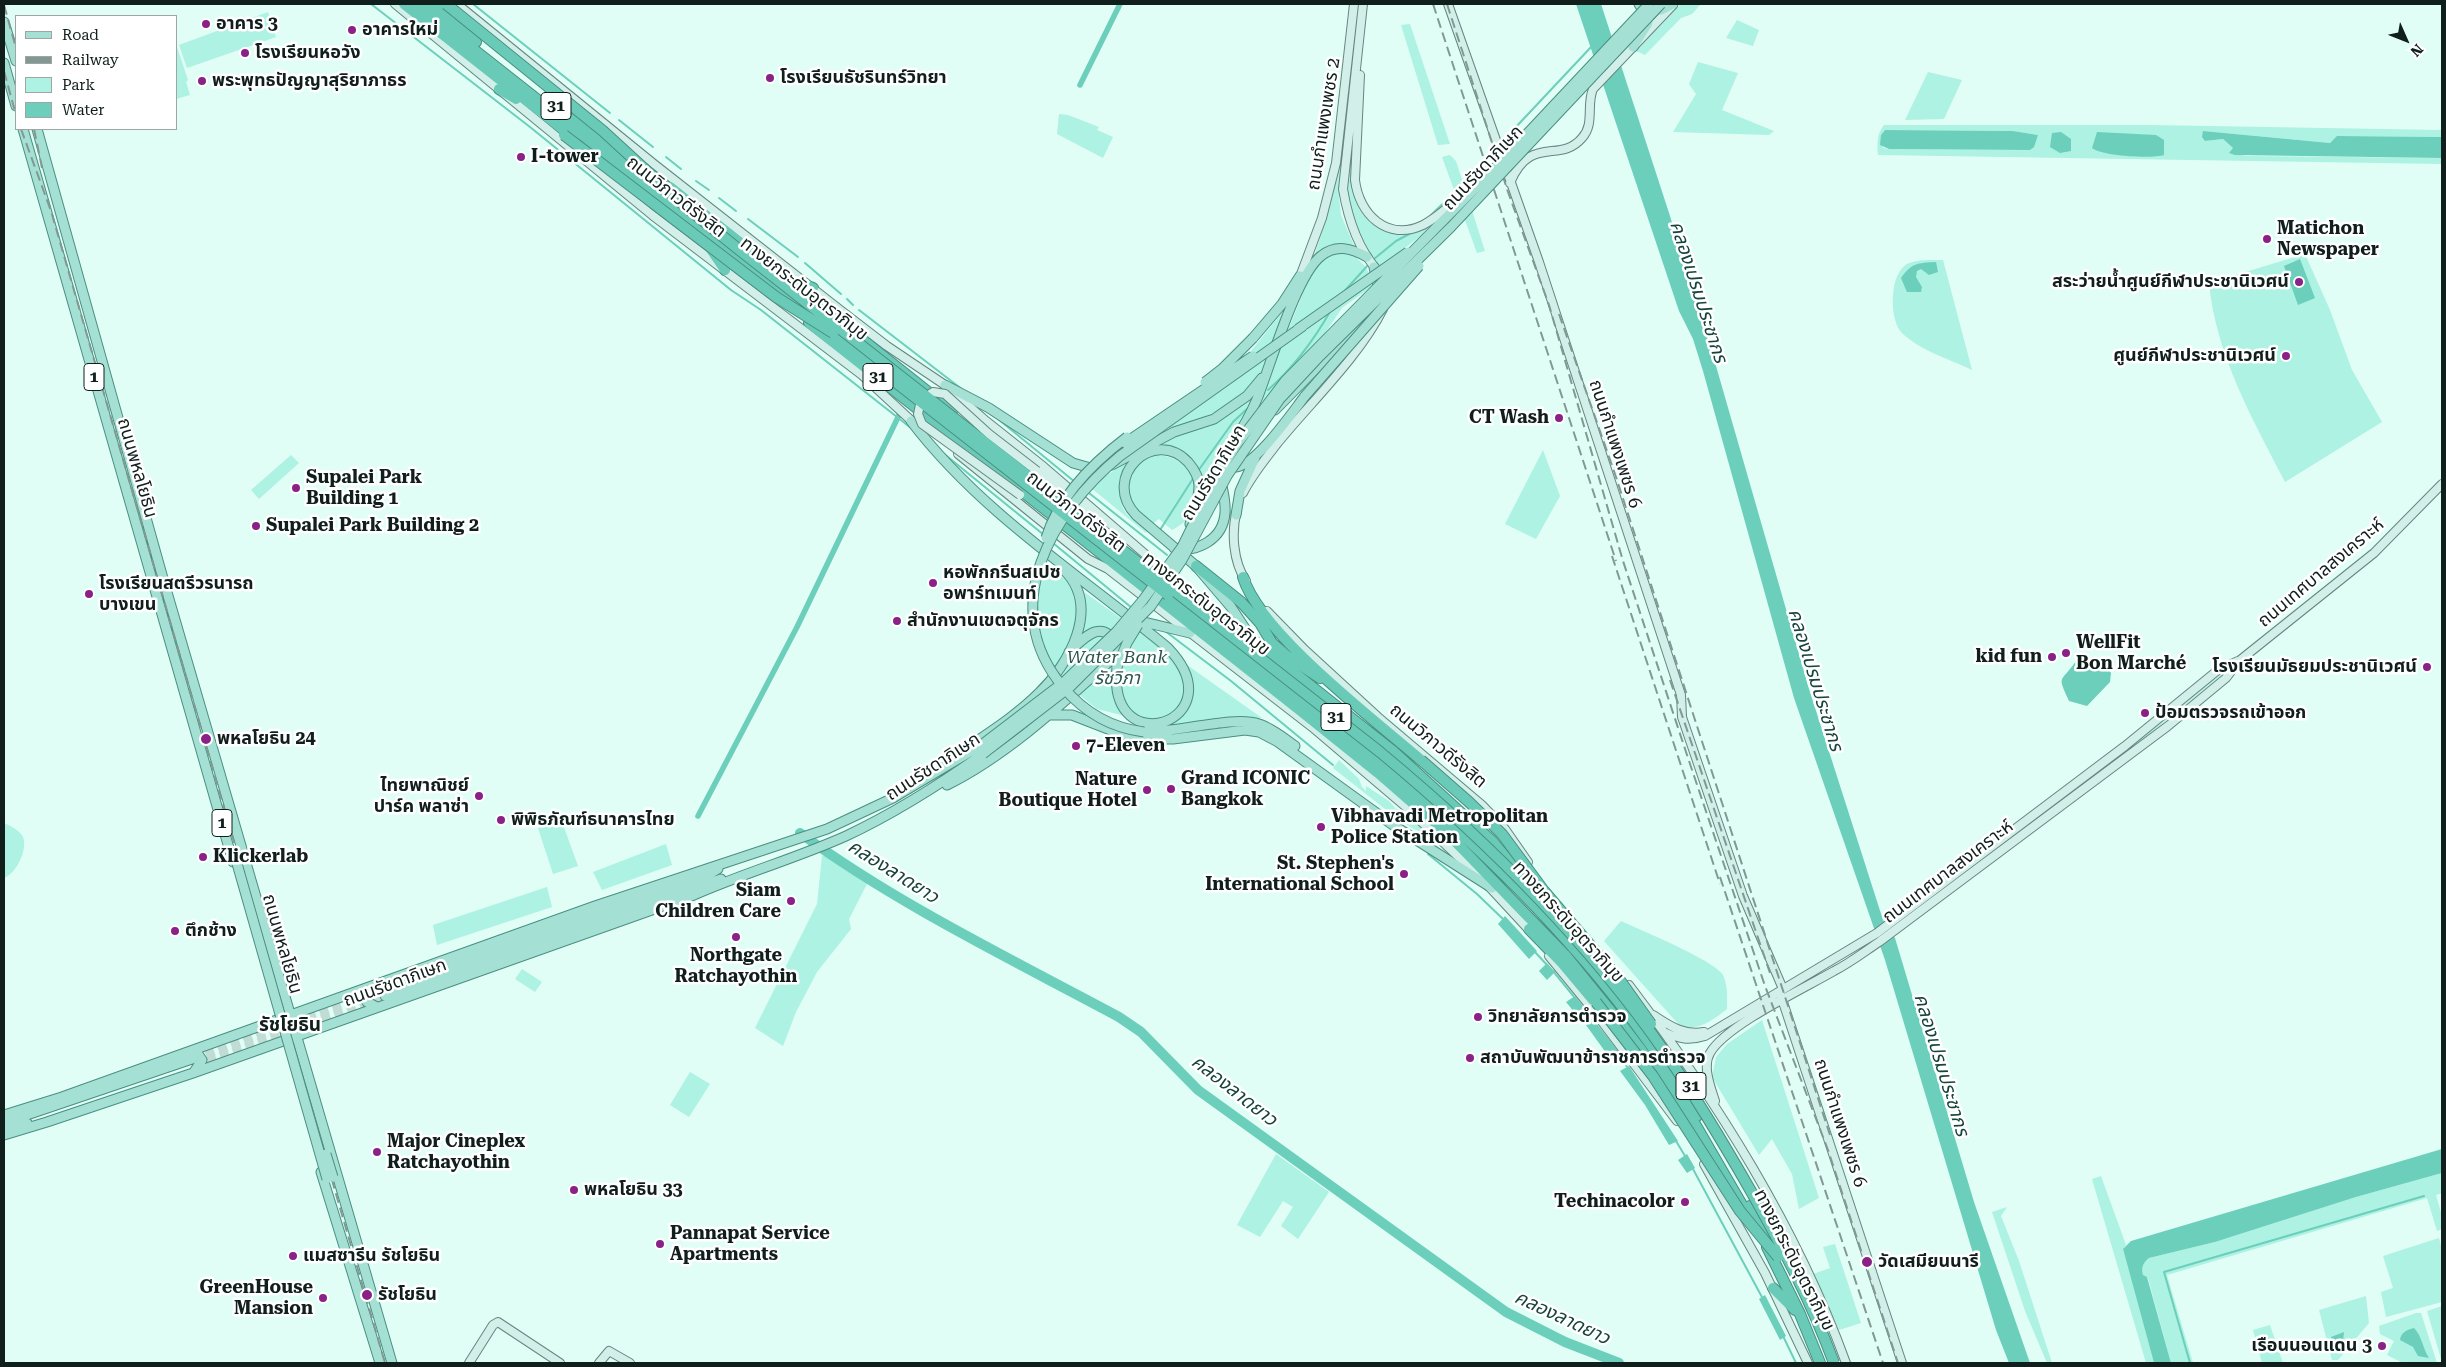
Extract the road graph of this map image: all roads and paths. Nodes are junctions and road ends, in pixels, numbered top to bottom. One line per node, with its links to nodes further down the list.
1 (395, 4): 20 (main road, ถนนวิภาวดีรังสิต / 31)
2 (404, 4): 31 (highway, ถนนวิภาวดีรังสิต / 31)
3 (416, 4): 44 (highway, ทางยกระดับอุตราภิมุข / 31, bridge)
4 (428, 4): 28 (highway, ทางยกระดับอุตราภิมุข / 31, bridge)
5 (438, 4): 25 (highway, ถนนวิภาวดีรังสิต / 31)
6 (446, 4): 28 (highway, bridge)
7 (457, 4): 22 (main road, ถนนวิภาวดีรังสิต / 31)
8 (1354, 4): 37 (main road, ถนนกำแพงเพชร 2)
9 (1363, 4): 18 (main road, ถนนกำแพงเพชร 2)
10 (1448, 4): 27 (main road, ถนนกำแพงเพชร 6)
11 (1641, 4): 14 (main road); 16 (main road)
12 (1649, 4): 26 (main road, ถนนรัชดาภิเษก, bridge)
13 (1661, 4): 29 (main road, ถนนรัชดาภิเษก, bridge)
14 (1674, 4): 16 (main road)
15 (4, 22): 17 (main road)
16 (1633, 47): 27 (main road)
17 (15, 58)
18 (1358, 60): 26 (main road, bridge); 34 (main road, ถนนกำแพงเพชร 2)
19 (4, 63): 21 (main road)
20 (499, 89): 36 (main road, ถนนวิภาวดีรังสิต / 31); 44 (highway, bridge)
21 (15, 102)
22 (586, 108): 25 (highway); 41 (main road, ถนนวิภาวดีรังสิต / 31)
23 (23, 130): 32 (main road, ถนนพหลโยธิน / 1)
24 (37, 130): 30 (main road, ถนนพหลโยธิน / 1)
25 (597, 130): 38 (highway, ถนนวิภาวดีรังสิต / 31)
26 (1493, 170): 33 (main road, ถนนรัชดาภิเษก, bridge)
27 (1510, 182): 94 (main road, ถนนกำแพงเพชร 6)
28 (686, 207): 104 (highway, ทางยกระดับอุตราภิมุข / 31, bridge)
29 (1450, 227): 48 (main road, ถนนรัชดาภิเษก, bridge); 50 (main road, bridge)
30 (69, 238): 32 (main road); 39 (main road, ถนนพหลโยธิน / 1)
31 (706, 241): 36 (highway); 76 (highway, ถนนวิภาวดีรังสิต / 31)
32 (56, 242): 40 (main road, ถนนพหลโยธิน / 1)
33 (1422, 243): 43 (main road, bridge); 55 (main road, ถนนรัชดาภิเษก, bridge)
34 (1366, 257): 35 (main road, ถนนกำแพงเพชร 2); 42 (main road)
35 (1374, 267): 48 (main road, bridge); 53 (main road, ถนนวิภาวดีรังสิต)
36 (725, 270): 47 (main road, ถนนวิภาวดีรังสิต / 31)
37 (1300, 276): 42 (main road, ถนนกำแพงเพชร 2); 57 (main road, bridge)
38 (790, 281): 41 (highway); 61 (highway, ถนนวิภาวดีรังสิต / 31)
39 (81, 283): 40 (main road); 64 (main road, ถนนพหลโยธิน / 1)
40 (69, 287): 65 (main road, ถนนพหลโยธิน / 1)
41 (813, 288): 46 (main road, ถนนวิภาวดีรังสิต / 31)
42 (1293, 303): 45 (main road)
43 (1303, 326): 51 (main road, bridge); 57 (main road, bridge)
44 (833, 333): 118 (highway, ทางยกระดับอุตราภิมุข / 31, bridge)
45 (1267, 369): 49 (main road); 51 (main road)
46 (944, 385): 51 (main road); 54 (main road, ถนนวิภาวดีรังสิต / 31)
47 (911, 421): 57 (main road); 59 (main road, ถนนวิภาวดีรังสิต / 31)
48 (1264, 421): 62 (main road, ถนนรัชดาภิเษก, bridge)
49 (1235, 440): 50 (main road); 56 (main road)
50 (1256, 456): 53 (main road)
51 (1064, 458)
52 (2442, 484): 69 (main road, ถนนเทศบาลสงเคราะห์)
53 (1236, 515): 60 (main road, ถนนวิภาวดีรังสิต)
54 (1115, 529): 59 (main road, bridge); 61 (main road, ถนนวิภาวดีรังสิต / 31)
55 (1185, 541): 56 (main road, bridge); 75 (main road, ถนนรัชดาภิเษก, bridge)
56 (1174, 548): 58 (main road)
57 (1046, 552): 63 (main road); 68 (main road); 77 (main road, bridge)
58 (1196, 566): 67 (main road); 70 (highway)
59 (1108, 569): 66 (main road, ถนนวิภาวดีรังสิต / 31)
60 (1243, 577): 70 (highway); 87 (main road, ถนนวิภาวดีรังสิต)
61 (1200, 602): 67 (highway, ถนนวิภาวดีรังสิต / 31)
62 (1151, 606): 63 (main road, bridge); 75 (main road, ถนนรัชดาภิเษก, bridge)
63 (1132, 618): 66 (main road)
64 (176, 621): 65 (main road); 81 (main road, ถนนพหลโยธิน / 1)
65 (166, 626): 83 (main road, ถนนพหลโยธิน / 1)
66 (1190, 633): 74 (main road, ถนนวิภาวดีรังสิต / 31)
67 (1252, 640): 84 (highway, ถนนวิภาวดีรังสิต / 31)
68 (1069, 652): 71 (main road); 78 (main road)
69 (2238, 661): 80 (main road, ถนนเทศบาลสงเคราะห์); 82 (main road, ถนนเทศบาลสงเคราะห์)
70 (1336, 688): 104 (highway, bridge)
71 (1072, 693): 72 (main road); 73 (main road)
72 (1067, 714): 73 (main road); 77 (main road)
73 (1047, 715): 79 (main road)
74 (1312, 727): 76 (highway); 89 (main road, ถนนวิภาวดีรังสิต / 31)
75 (982, 750): 78 (main road, ถนนรัชดาภิเษก); 79 (main road, ถนนรัชดาภิเษก)
76 (1351, 752): 108 (highway, ถนนวิภาวดีรังสิต / 31)
77 (1322, 772): 89 (main road)
78 (936, 773): 86 (main road, ถนนรัชดาภิเษก)
79 (930, 790): 88 (main road, ถนนรัชดาภิเษก)
80 (2058, 796): 82 (main road); 94 (main road, ถนนเทศบาลสงเคราะห์)
81 (228, 800): 85 (main road, ถนนพหลโยธิน); 91 (main road, ถนนพหลโยธิน / 1)
82 (2064, 803): 95 (main road, ถนนเทศบาลสงเคราะห์)
83 (220, 816): 85 (main road, ถนนพหลโยธิน); 92 (main road, ถนนพหลโยธิน / 1)
84 (1493, 842): 87 (highway, 31); 130 (highway, ถนนวิภาวดีรังสิต / 31)
85 (236, 852): 115 (main road, ถนนพหลโยธิน, bridge)
86 (726, 864): 88 (main road, ถนนรัชดาภิเษก); 93 (main road, ถนนรัชดาภิเษก)
87 (1535, 873): 97 (main road, ถนนวิภาวดีรังสิต / 31)
88 (738, 876): 96 (main road, ถนนรัชดาภิเษก)
89 (1492, 888): 90 (main road, ถนนวิภาวดีรังสิต / 31)
90 (1530, 929): 111 (main road, ถนนวิภาวดีรังสิต / 31); 118 (highway, bridge)
91 (282, 984): 92 (main road); 98 (main road, ถนนพหลโยธิน / 1)
92 (268, 988): 99 (main road, ถนนพหลโยธิน / 1)
93 (369, 988): 96 (main road); 98 (main road, ถนนรัชดาภิเษก)
94 (1782, 991): 95 (main road, ถนนกำแพงเพชร 6); 100 (main road, ถนนเทศบาลสงเคราะห์)
95 (1783, 1000): 109 (main road, ถนนเทศบาลสงเคราะห์); 132 (main road, ถนนกำแพงเพชร 6)
96 (377, 1007): 102 (main road, ถนนรัชดาภิเษก)
97 (1649, 1012): 100 (main road); 101 (main road, ถนนวิภาวดีรังสิต / 31)
98 (291, 1016): 99 (main road, ถนนรัชดาภิเษก); 102 (main road, ถนนพหลโยธิน / 1)
99 (278, 1021): 103 (main road, ถนนพหลโยธิน / 1); 105 (main road, ถนนรัชดาภิเษก)
100 (1720, 1028): 101 (main road, ถนนเทศบาลสงเคราะห์)
101 (1662, 1031): 109 (main road, ถนนวิภาวดีรังสิต / 31)
102 (297, 1035): 103 (main road, ถนนรัชดาภิเษก); 106 (main road, ถนนพหลโยธิน / 1)
103 (283, 1040): 105 (main road, ถนนรัชดาภิเษก); 107 (main road, ถนนพหลโยธิน / 1)
104 (1664, 1051): 130 (highway, ทางยกระดับอุตราภิมุข / 31, bridge)
105 (192, 1062): 110 (main road, ถนนรัชดาภิเษก); 112 (main road, ถนนรัชดาภิเษก); 113 (main road, ถนนรัชดาภิเษก); 114 (main road, ถนนรัชดาภิเษก)
106 (310, 1083): 107 (main road); 117 (main road, ถนนพหลโยธิน / 1)
107 (297, 1088): 116 (main road, ถนนพหลโยธิน / 1)
108 (1669, 1088): 111 (highway); 120 (highway, ถนนวิภาวดีรังสิต / 31)
109 (1718, 1110): 131 (main road, ถนนวิภาวดีรังสิต / 31)
110 (4, 1115)
111 (1676, 1119): 119 (main road, ถนนวิภาวดีรังสิต / 31)
112 (4, 1122)
113 (4, 1128)
114 (4, 1135)
115 (330, 1178): 116 (main road, ถนนพหลโยธิน); 117 (main road, ถนนพหลโยธิน)
116 (341, 1234): 122 (main road, ถนนพหลโยธิน / 1)
117 (356, 1237): 121 (main road, ถนนพหลโยธิน / 1)
118 (1778, 1256): 129 (highway, ทางยกระดับอุตราภิมุข / 31)
119 (1773, 1288): 120 (highway); 127 (main road, ถนนวิภาวดีรังสิต / 31)
120 (1800, 1314): 128 (highway, ถนนวิภาวดีรังสิต / 31)
121 (392, 1360)
122 (380, 1363)
123 (469, 1363): 124 (main road)
124 (560, 1363)
125 (599, 1363): 126 (main road)
126 (630, 1363)
127 (1808, 1363)
128 (1820, 1363)
129 (1827, 1363)
130 (1835, 1363)
131 (1846, 1363)
132 (1902, 1363)

